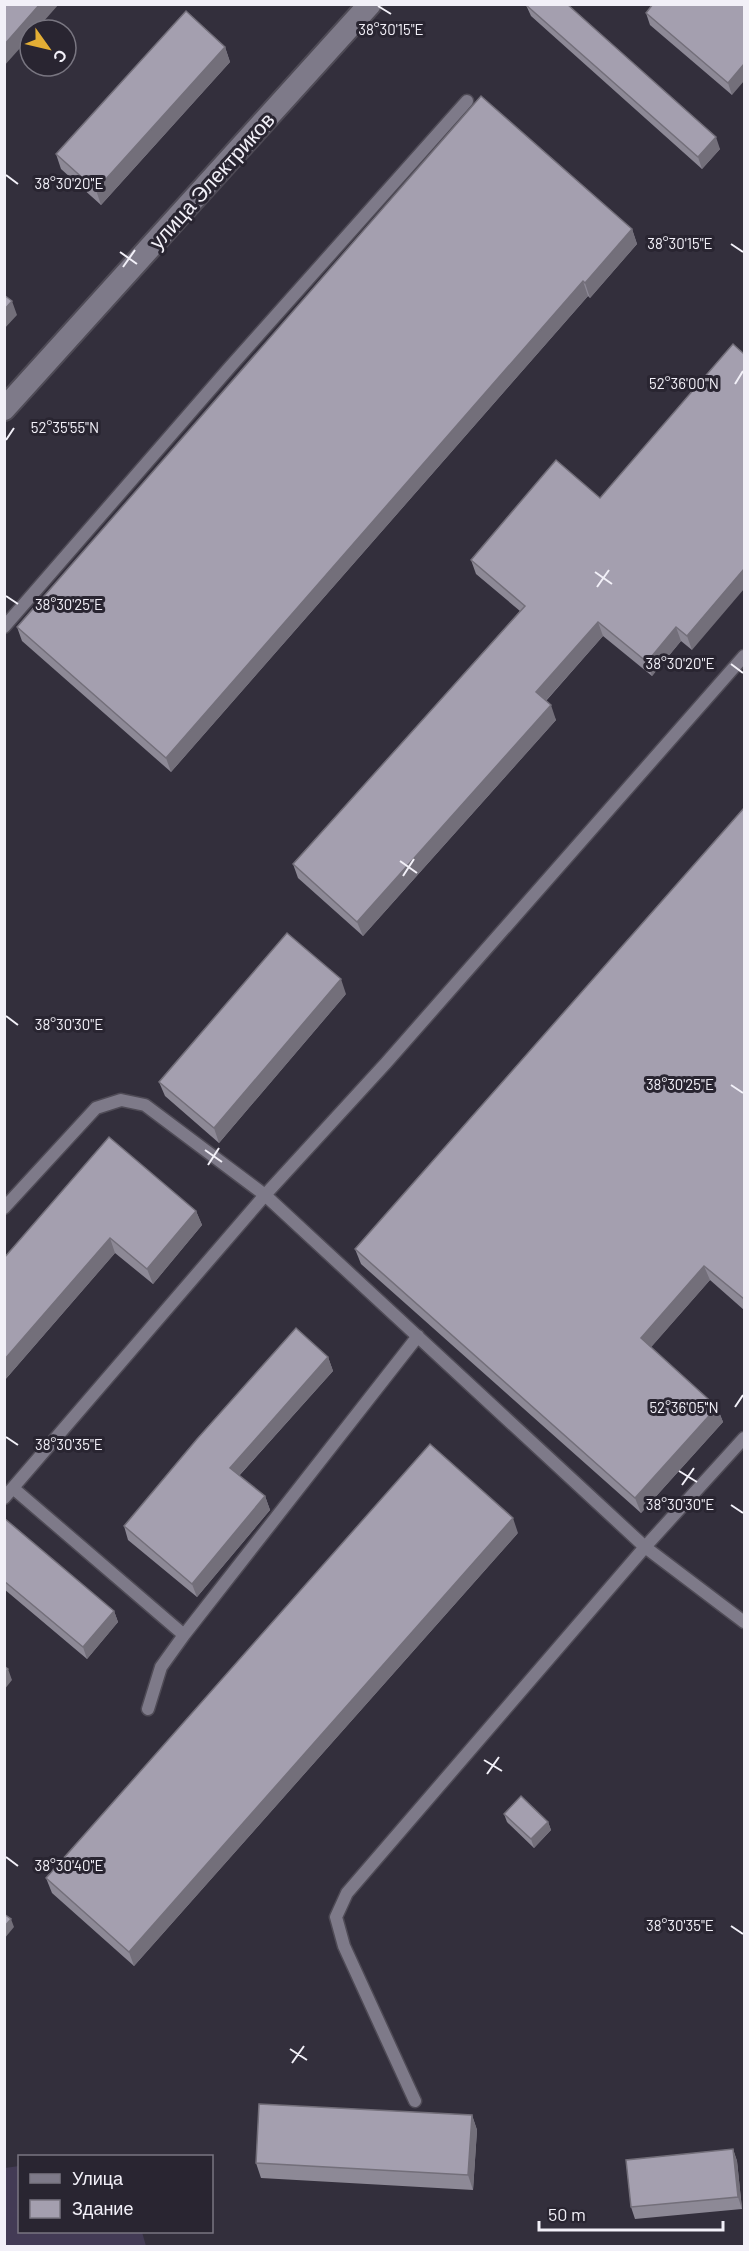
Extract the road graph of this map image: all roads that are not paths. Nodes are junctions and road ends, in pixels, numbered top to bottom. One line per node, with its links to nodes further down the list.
1 (370, 4): 3 (street, улица Электриков)
2 (466, 101): 4 (lane)
3 (4, 409)
4 (4, 627)
5 (744, 656): 6 (lane)
6 (265, 1195): 7 (lane); 8 (lane); 10 (lane)
7 (4, 1208)
8 (417, 1336): 11 (lane); 13 (lane)
9 (744, 1438): 11 (lane)
10 (9, 1493): 13 (lane)
11 (645, 1547): 12 (lane); 15 (lane)
12 (744, 1622)
13 (184, 1635): 14 (lane)
14 (148, 1709)
15 (415, 2101)

